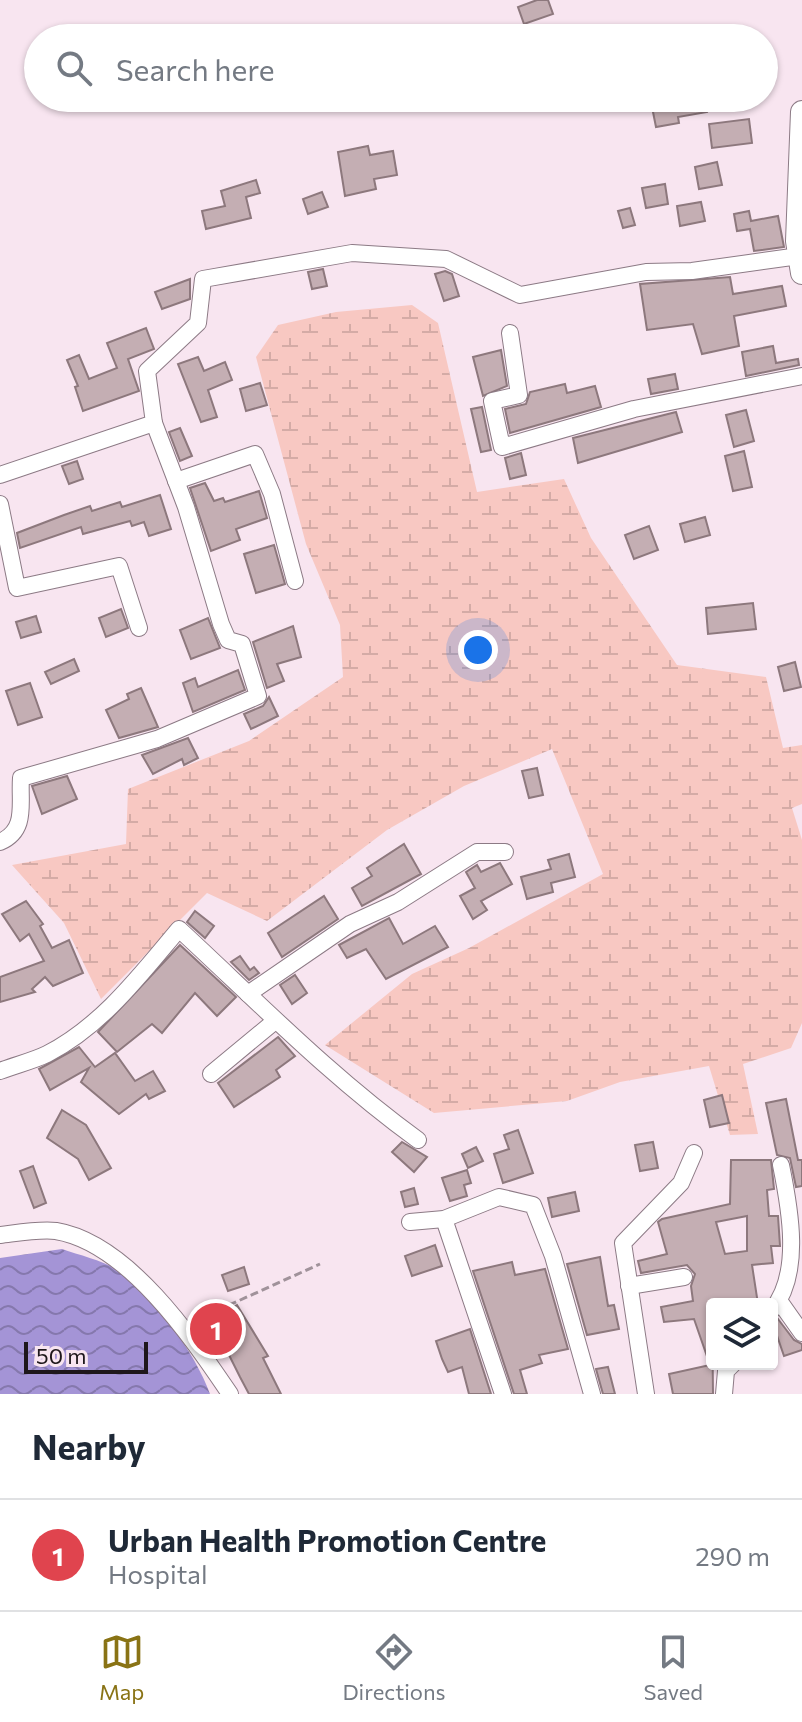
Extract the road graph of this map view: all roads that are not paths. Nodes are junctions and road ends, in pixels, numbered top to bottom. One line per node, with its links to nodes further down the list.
1 (802, 112): 2 (street)
2 (801, 265): 5 (street)
3 (510, 333): 4 (street)
4 (802, 376)
5 (154, 423): 6 (street); 7 (street)
6 (0, 475)
7 (176, 481): 9 (street); 11 (street)
8 (0, 504): 10 (street)
9 (295, 581)
10 (139, 628)
11 (0, 842)
12 (505, 852): 13 (street)
13 (248, 994): 14 (street); 15 (street)
14 (275, 1021): 16 (street); 17 (street)
15 (0, 1071)
16 (211, 1074)
17 (418, 1140)
18 (694, 1153): 25 (street)
19 (781, 1165): 20 (street)
20 (797, 1218): 26 (street)
21 (444, 1219): 22 (street); 31 (street); 32 (street)
22 (410, 1222)
23 (0, 1235): 30 (street)
24 (684, 1277): 25 (street)
25 (629, 1286): 33 (street)
26 (778, 1302)
27 (778, 1308): 28 (street)
28 (802, 1333)
29 (727, 1370): 34 (street)
30 (230, 1394)
31 (503, 1394)
32 (592, 1394)
33 (646, 1394)
34 (724, 1394)

